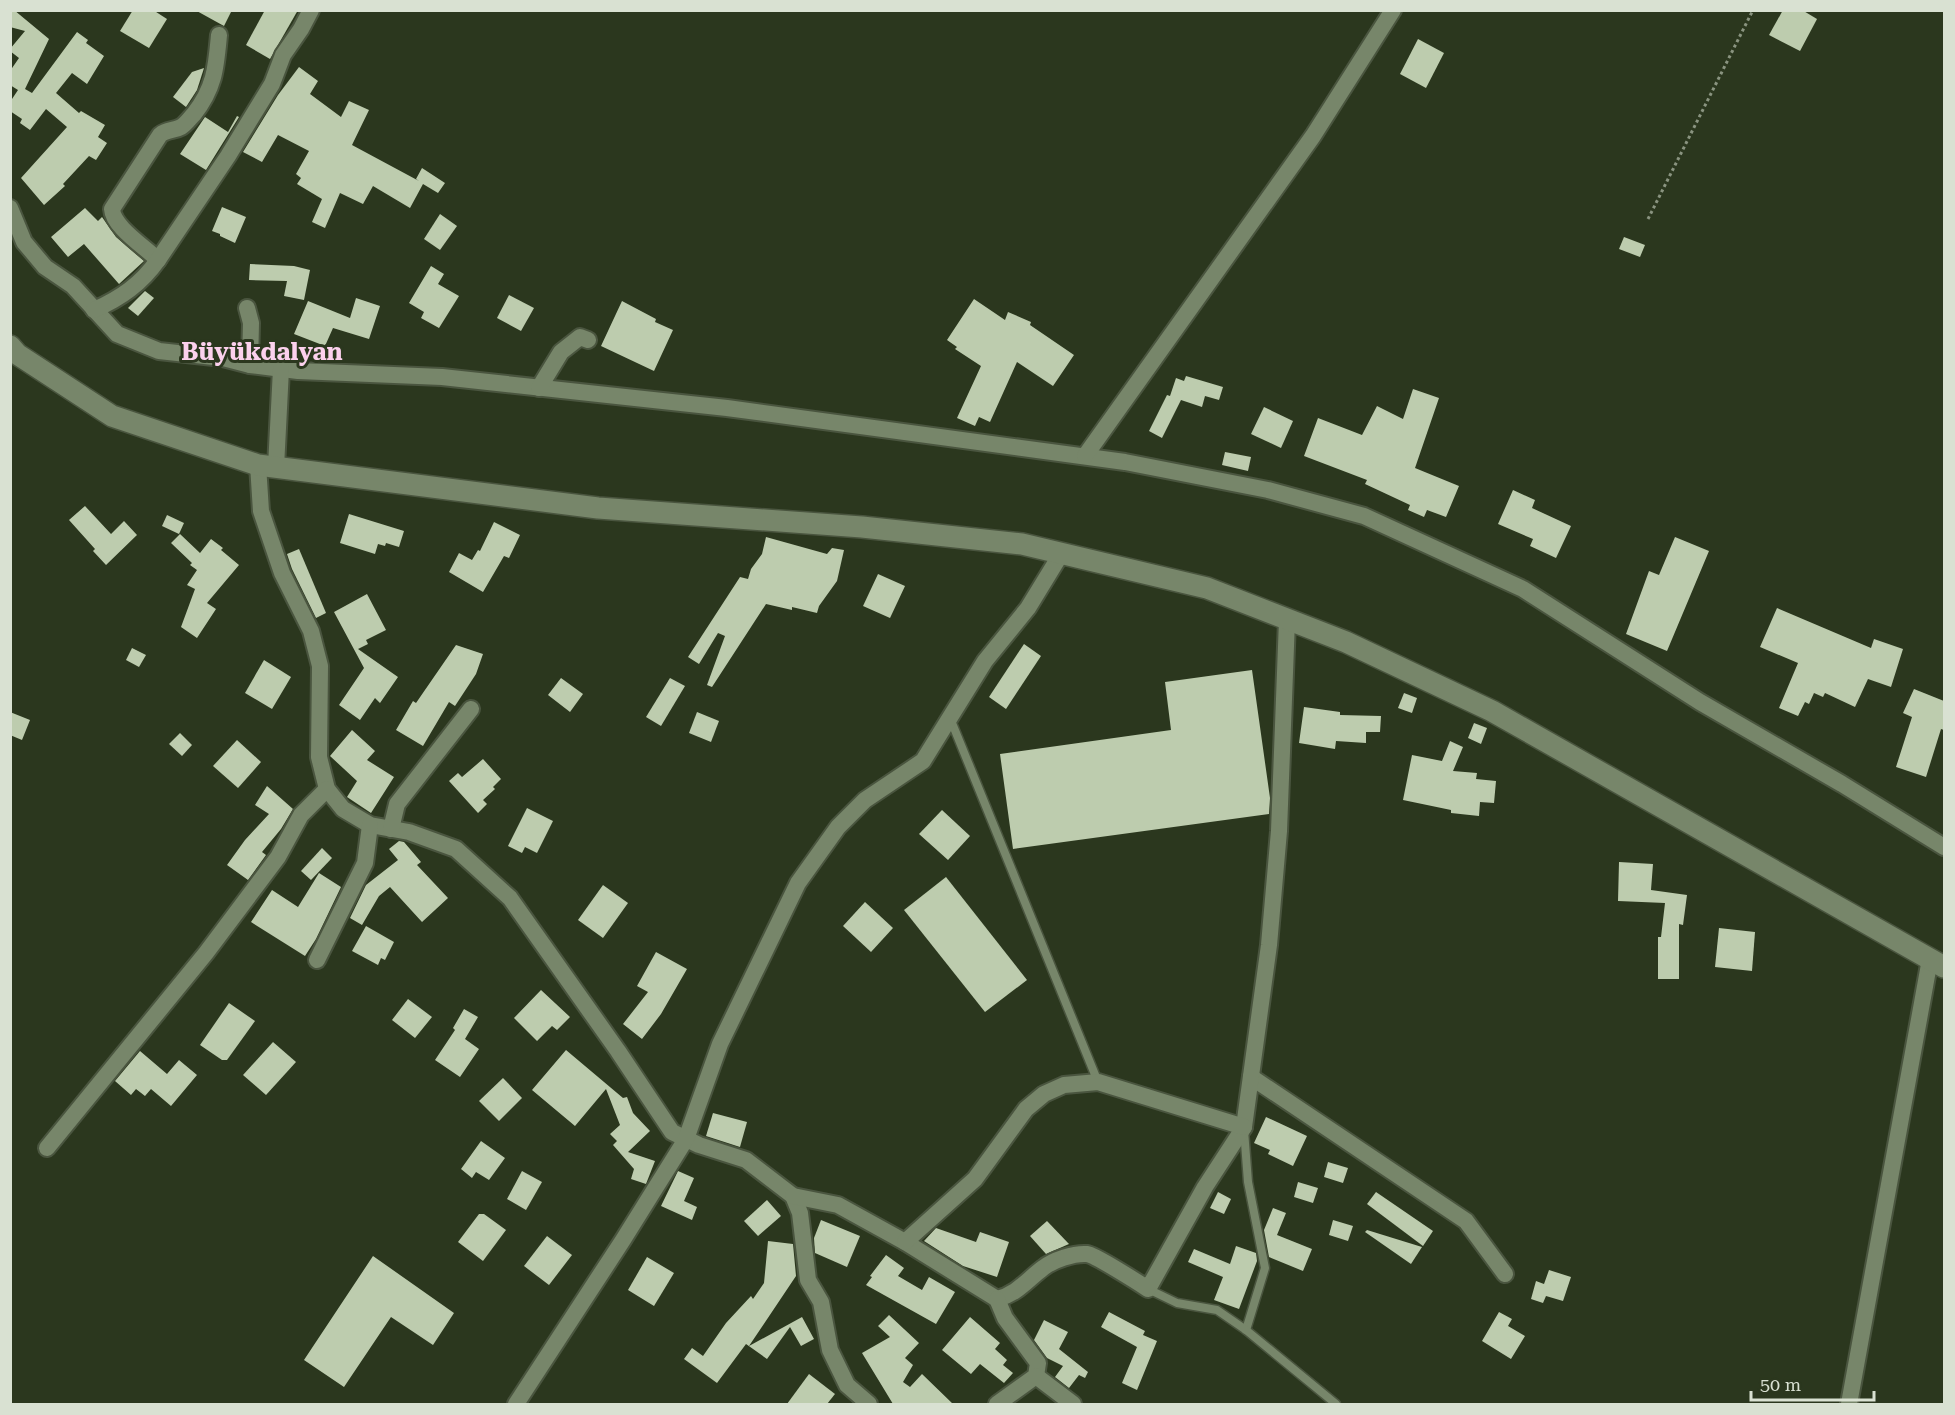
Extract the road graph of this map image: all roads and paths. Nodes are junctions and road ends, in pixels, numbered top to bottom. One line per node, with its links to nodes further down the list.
1 (311, 10): 7 (street)
2 (1393, 10): 15 (street)
3 (1753, 10): 6 (path)
4 (219, 35): 7 (street)
5 (10, 208): 9 (street)
6 (1648, 219)
7 (158, 260): 9 (street)
8 (248, 308): 12 (street)
9 (94, 310): 12 (street)
10 (588, 340): 14 (street)
11 (10, 346): 16 (street)
12 (250, 364): 13 (street)
13 (281, 369): 14 (street); 16 (street)
14 (539, 388): 15 (street)
15 (1085, 456): 24 (street)
16 (267, 466): 17 (street); 21 (street)
17 (1061, 554): 18 (street); 20 (street)
18 (1287, 620): 26 (street); 27 (street)
19 (471, 709): 23 (street)
20 (950, 718): 28 (lane); 30 (street)
21 (327, 789): 22 (street); 31 (street)
22 (370, 825): 23 (street); 25 (street)
23 (391, 828): 30 (street)
24 (1944, 847)
25 (317, 960)
26 (1937, 963): 44 (street)
27 (1251, 1077): 29 (street); 34 (street)
28 (1098, 1082): 29 (street); 33 (street)
29 (1244, 1127): 35 (street); 37 (lane)
30 (686, 1139): 32 (street); 39 (street)
31 (47, 1148)
32 (793, 1196): 33 (street); 40 (street)
33 (905, 1242): 36 (street)
34 (1505, 1274)
35 (1148, 1289): 36 (street); 37 (lane)
36 (997, 1299): 38 (street)
37 (1246, 1330): 43 (lane)
38 (1036, 1376): 41 (street); 42 (street)
39 (516, 1404)
40 (869, 1404)
41 (997, 1404)
42 (1073, 1404)
43 (1336, 1404)
44 (1849, 1404)

